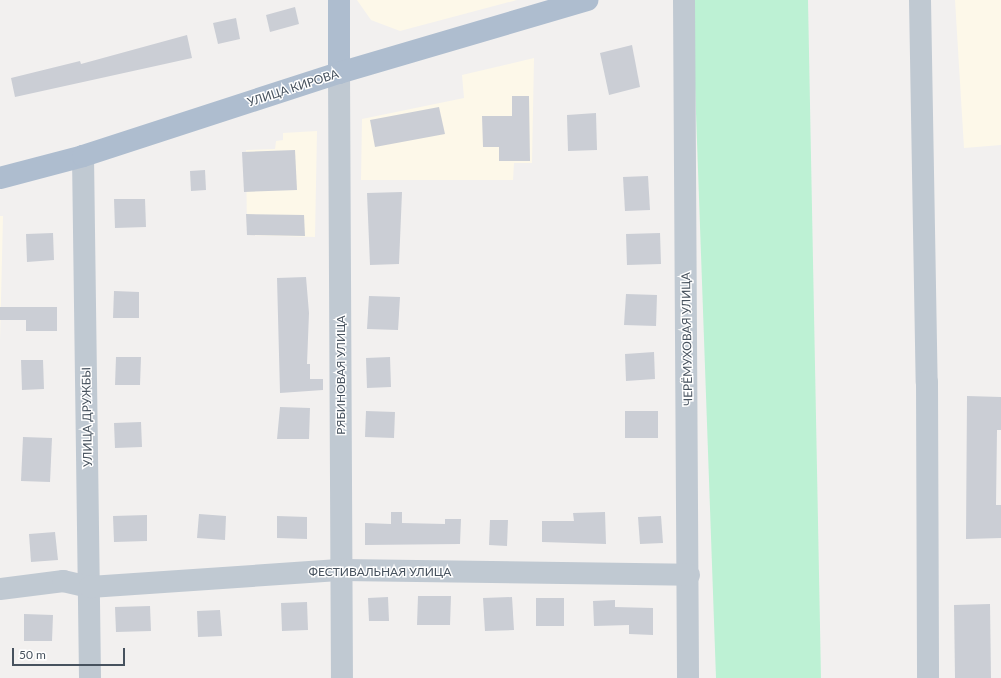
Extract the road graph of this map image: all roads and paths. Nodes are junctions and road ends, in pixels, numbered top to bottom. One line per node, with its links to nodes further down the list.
1 (339, 0): 5 (main road)
2 (587, 0): 5 (main road, УЛИЦА КИРОВА)
3 (684, 0): 9 (street, ЧЕРЁМУХОВАЯ УЛИЦА)
4 (920, 0): 15 (street)
5 (340, 73): 6 (main road, УЛИЦА КИРОВА); 8 (street, РЯБИНОВАЯ УЛИЦА)
6 (83, 156): 7 (main road, УЛИЦА КИРОВА); 10 (street, УЛИЦА ДРУЖБЫ)
7 (0, 178)
8 (342, 570): 9 (street, ФЕСТИВАЛЬНАЯ УЛИЦА); 10 (street, ФЕСТИВАЛЬНАЯ УЛИЦА); 13 (street, РЯБИНОВАЯ УЛИЦА)
9 (689, 575): 14 (street, ЧЕРЁМУХОВАЯ УЛИЦА)
10 (90, 587): 11 (street, ФЕСТИВАЛЬНАЯ УЛИЦА); 12 (street, УЛИЦА ДРУЖБЫ)
11 (0, 589)
12 (90, 678)
13 (342, 678)
14 (688, 678)
15 (928, 678)

